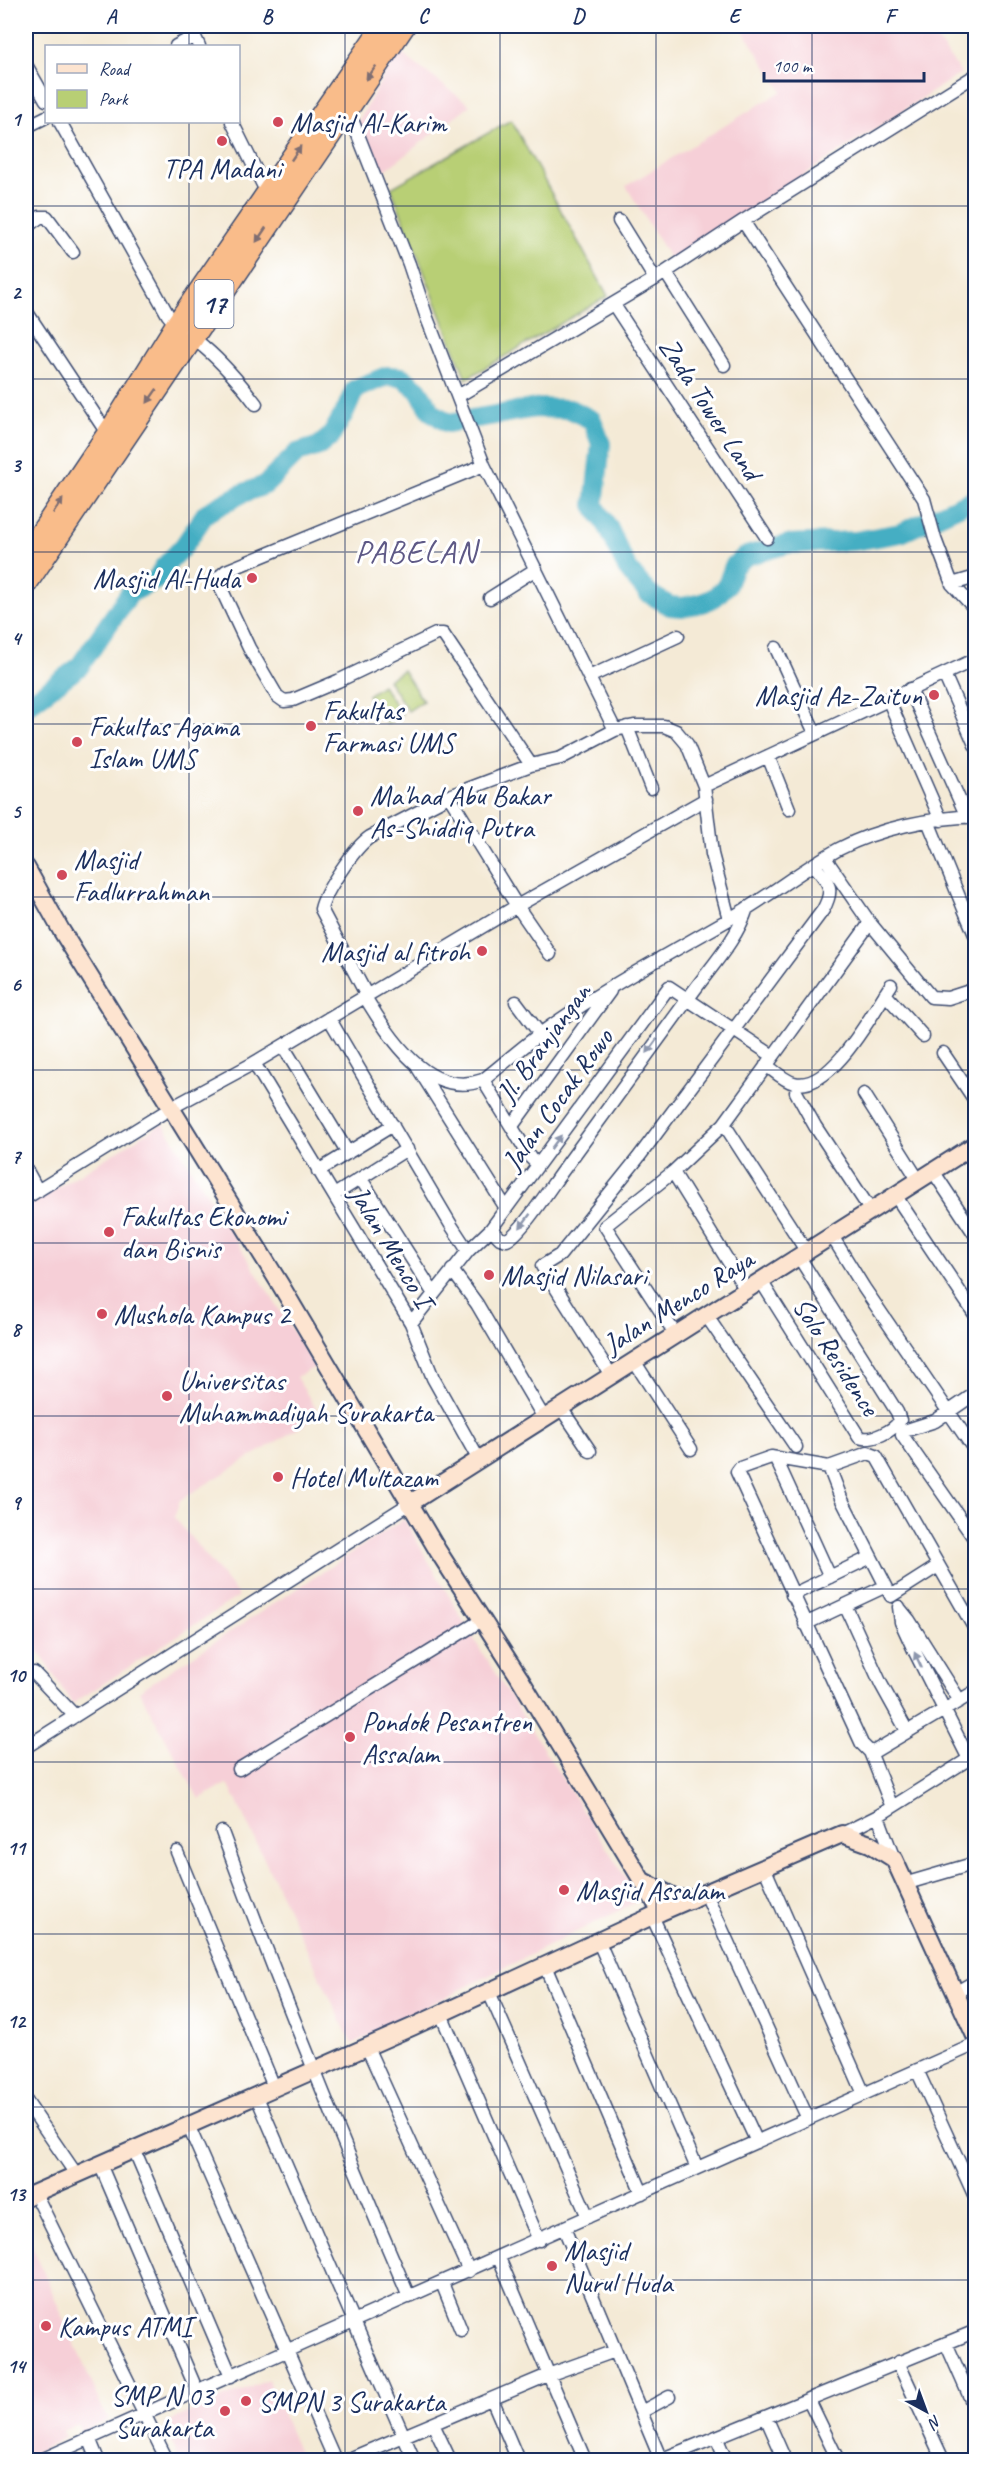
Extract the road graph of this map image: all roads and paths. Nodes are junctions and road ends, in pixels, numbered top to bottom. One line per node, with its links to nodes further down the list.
1 (383, 26): 8 (highway, 17)
2 (405, 26): 8 (highway, 17, one-way to 8)
3 (195, 36): 4 (street)
4 (178, 45)
5 (26, 65): 7 (street)
6 (975, 75): 15 (street)
7 (45, 98)
8 (344, 98): 13 (highway, 17, one-way to 8); 21 (highway, 17, one-way to 21); 23 (street)
9 (45, 118): 12 (street)
10 (61, 123): 21 (street)
11 (232, 123): 13 (street)
12 (26, 127)
13 (268, 195): 21 (highway, 17)
14 (619, 221): 18 (street)
15 (743, 221): 18 (street); 32 (street)
16 (26, 227): 17 (street)
17 (73, 252)
18 (661, 276): 19 (street); 22 (street)
19 (614, 304): 23 (street); 27 (street, Zada Tower Land)
20 (26, 311): 25 (street)
21 (184, 331): 24 (street); 25 (highway, 17)
22 (724, 365)
23 (460, 402): 26 (street)
24 (256, 404)
25 (116, 429): 28 (highway, 17, one-way to 25); 31 (highway, 17)
26 (484, 465): 29 (street); 46 (street)
27 (767, 538)
28 (26, 555)
29 (536, 569): 33 (street); 39 (street)
30 (975, 577): 32 (street)
31 (26, 584)
32 (952, 584): 34 (street)
33 (490, 598)
34 (975, 610)
35 (678, 636): 39 (street)
36 (776, 648): 43 (street)
37 (975, 659): 38 (street)
38 (944, 674): 40 (street); 44 (street)
39 (589, 677): 42 (street)
40 (910, 689): 41 (street); 52 (street)
41 (888, 699): 43 (street); 53 (street)
42 (621, 729): 46 (street); 47 (street); 48 (street)
43 (815, 733): 45 (street)
44 (975, 747)
45 (768, 756): 47 (street); 51 (street)
46 (531, 765): 49 (street)
47 (704, 786): 50 (street)
48 (651, 788)
49 (449, 796): 57 (street); 66 (street)
50 (706, 800): 57 (street); 60 (street)
51 (789, 809)
52 (971, 817): 53 (street)
53 (934, 821): 54 (street); 58 (street)
54 (825, 858): 55 (street); 61 (street)
55 (814, 865): 59 (street); 70 (street)
56 (26, 867): 84 (street)
57 (517, 906): 63 (street); 66 (street)
58 (970, 907): 62 (street)
59 (747, 908): 60 (street); 67 (street)
60 (729, 919): 64 (street)
61 (870, 923): 65 (street); 75 (street)
62 (975, 937)
63 (550, 954)
64 (614, 985): 71 (street); 87 (street, Jl. Branjangan)
65 (975, 989)
66 (366, 996): 69 (street); 76 (street)
67 (687, 999): 70 (street); 79 (street, Jalan Cocak Rowo); 82 (street, one-way to 82)
68 (516, 1002): 71 (street)
69 (329, 1018): 73 (street); 86 (street)
70 (733, 1030): 75 (street); 118 (street)
71 (540, 1034): 78 (street)
72 (923, 1036): 75 (street)
73 (283, 1046): 77 (street); 90 (street)
74 (943, 1053): 83 (street)
75 (770, 1061): 85 (street)
76 (414, 1062): 78 (street); 102 (street)
77 (255, 1063): 84 (street); 93 (street, Jalan Menco I)
78 (483, 1080): 87 (street)
79 (599, 1084): 82 (street); 91 (street, Jalan Cocak Rowo, one-way to 79)
80 (796, 1092): 103 (street)
81 (864, 1094): 97 (street)
82 (616, 1096): 104 (street, one-way to 104)
83 (975, 1101)
84 (171, 1108): 98 (street); 130 (street)
85 (724, 1124): 94 (street); 108 (street)
86 (393, 1125): 89 (street); 90 (street)
87 (512, 1126): 91 (street)
88 (974, 1147): 95 (street, Jalan Menco Raya)
89 (407, 1149): 96 (street); 107 (street)
90 (348, 1153): 93 (street)
91 (538, 1165): 102 (street, Jalan Cocak Rowo)
92 (26, 1169): 98 (street)
93 (318, 1171): 99 (street, Jalan Menco I)
94 (673, 1172): 111 (street); 116 (street)
95 (933, 1172): 97 (street, Jalan Menco Raya); 106 (street)
96 (361, 1179): 99 (street); 112 (street)
97 (919, 1181): 100 (street, Jalan Menco Raya)
98 (38, 1191): 101 (street)
99 (334, 1195): 115 (street, Jalan Menco I)
100 (896, 1195): 103 (street, Jalan Menco Raya); 114 (street)
101 (26, 1198)
102 (506, 1208): 104 (street, Jalan Cocak Rowo)
103 (871, 1211): 105 (street, Jalan Menco Raya)
104 (496, 1233): 107 (street)
105 (832, 1236): 108 (street, Jalan Menco Raya); 121 (street)
106 (975, 1236)
107 (468, 1251): 109 (street)
108 (803, 1254): 110 (street, Jalan Menco Raya); 110 (street, Solo Residence)
109 (452, 1270): 112 (street); 122 (street)
110 (761, 1281): 111 (street, Jalan Menco Raya)
111 (746, 1290): 113 (street, Jalan Menco Raya)
112 (434, 1294): 115 (street)
113 (706, 1315): 116 (street, Jalan Menco Raya); 123 (street)
114 (975, 1316)
115 (411, 1323): 128 (street, Jalan Menco I)
116 (676, 1335): 117 (street, Jalan Menco Raya)
117 (634, 1361): 118 (street, Jalan Menco Raya); 124 (street)
118 (611, 1376): 120 (street, Jalan Menco Raya)
119 (975, 1393): 121 (street)
120 (561, 1408): 122 (street, Jalan Menco Raya); 125 (street)
121 (950, 1413): 126 (street); 131 (street)
122 (544, 1418): 128 (street, Jalan Menco Raya)
123 (796, 1447)
124 (691, 1449)
125 (590, 1451)
126 (975, 1452)
127 (776, 1459): 129 (street); 134 (street); 136 (street)
128 (479, 1460): 130 (street, Jalan Menco Raya)
129 (829, 1467): 132 (street); 133 (street)
130 (409, 1504): 139 (street); 146 (street)
131 (975, 1541)
132 (871, 1557): 134 (street); 135 (street)
133 (938, 1566): 135 (street); 141 (street)
134 (830, 1577): 136 (street)
135 (889, 1591): 137 (street); 138 (street)
136 (792, 1595): 140 (street)
137 (845, 1605): 140 (street); 147 (street)
138 (898, 1607): 144 (street); 145 (street, one-way to 138)
139 (482, 1620): 151 (street); 160 (street)
140 (806, 1624): 149 (street)
141 (975, 1631)
142 (34, 1673): 146 (street)
143 (975, 1691): 144 (street)
144 (960, 1701): 145 (street)
145 (943, 1711): 147 (street); 150 (street)
146 (75, 1716): 148 (street)
147 (907, 1731): 149 (street)
148 (26, 1747)
149 (870, 1752): 152 (street)
150 (972, 1757): 152 (street)
151 (239, 1769)
152 (892, 1807): 153 (street)
153 (878, 1816): 155 (street); 157 (street)
154 (222, 1832): 174 (street)
155 (842, 1834): 157 (street); 159 (street)
156 (177, 1852): 175 (street)
157 (894, 1859): 161 (street)
158 (975, 1863): 161 (street)
159 (764, 1867): 162 (street); 176 (street)
160 (643, 1881): 162 (street); 163 (street)
161 (904, 1884): 168 (street)
162 (699, 1897): 163 (street); 179 (street)
163 (657, 1914): 164 (street); 181 (street)
164 (598, 1940): 165 (street); 184 (street)
165 (545, 1966): 167 (street); 187 (street)
166 (975, 1981): 168 (street)
167 (489, 1992): 169 (street); 190 (street)
168 (955, 1993): 170 (street)
169 (441, 2014): 172 (street); 192 (street)
170 (975, 2038)
171 (975, 2044): 173 (street)
172 (367, 2047): 174 (street); 194 (street)
173 (917, 2070): 176 (street); 186 (street)
174 (313, 2071): 175 (street); 196 (street)
175 (274, 2087): 177 (street)
176 (864, 2094): 179 (street)
177 (256, 2095): 180 (street); 197 (street)
178 (26, 2101): 185 (street)
179 (808, 2119): 181 (street)
180 (188, 2125): 182 (street); 201 (street)
181 (757, 2142): 184 (street)
182 (134, 2149): 183 (street); 205 (street)
183 (100, 2164): 185 (street); 206 (street)
184 (698, 2168): 187 (street)
185 (76, 2174): 188 (street)
186 (971, 2177): 189 (street)
187 (642, 2193): 190 (street)
188 (30, 2195): 212 (street)
189 (975, 2199)
190 (588, 2217): 191 (street)
191 (564, 2228): 192 (street); 202 (street)
192 (539, 2240): 193 (street)
193 (499, 2258): 194 (street); 204 (street)
194 (470, 2271): 195 (street)
195 (442, 2283): 196 (street); 198 (street)
196 (409, 2297): 197 (street)
197 (353, 2322): 201 (street); 215 (street)
198 (461, 2330)
199 (975, 2331): 200 (street)
200 (946, 2343): 203 (street); 210 (street)
201 (287, 2351): 205 (street); 221 (street)
202 (615, 2351): 204 (street); 211 (street)
203 (898, 2362): 209 (street); 231 (street)
204 (549, 2375): 208 (street); 226 (street)
205 (231, 2376): 206 (street)
206 (197, 2391): 212 (street)
207 (669, 2397): 211 (street)
208 (492, 2399): 214 (street); 225 (street)
209 (809, 2400): 213 (street); 230 (street)
210 (975, 2411)
211 (641, 2412): 227 (street)
212 (146, 2414): 217 (street); 220 (street)
213 (766, 2417): 216 (street); 229 (street)
214 (433, 2424): 215 (street); 224 (street)
215 (403, 2437): 222 (street); 223 (street)
216 (716, 2437): 227 (street); 228 (street)
217 (89, 2438): 218 (street); 219 (street)
218 (41, 2460)
219 (98, 2460)
220 (167, 2460)
221 (335, 2460)
222 (347, 2460)
223 (414, 2460)
224 (450, 2460)
225 (518, 2460)
226 (585, 2460)
227 (661, 2460)
228 (726, 2460)
229 (785, 2460)
230 (838, 2460)
231 (943, 2460)

